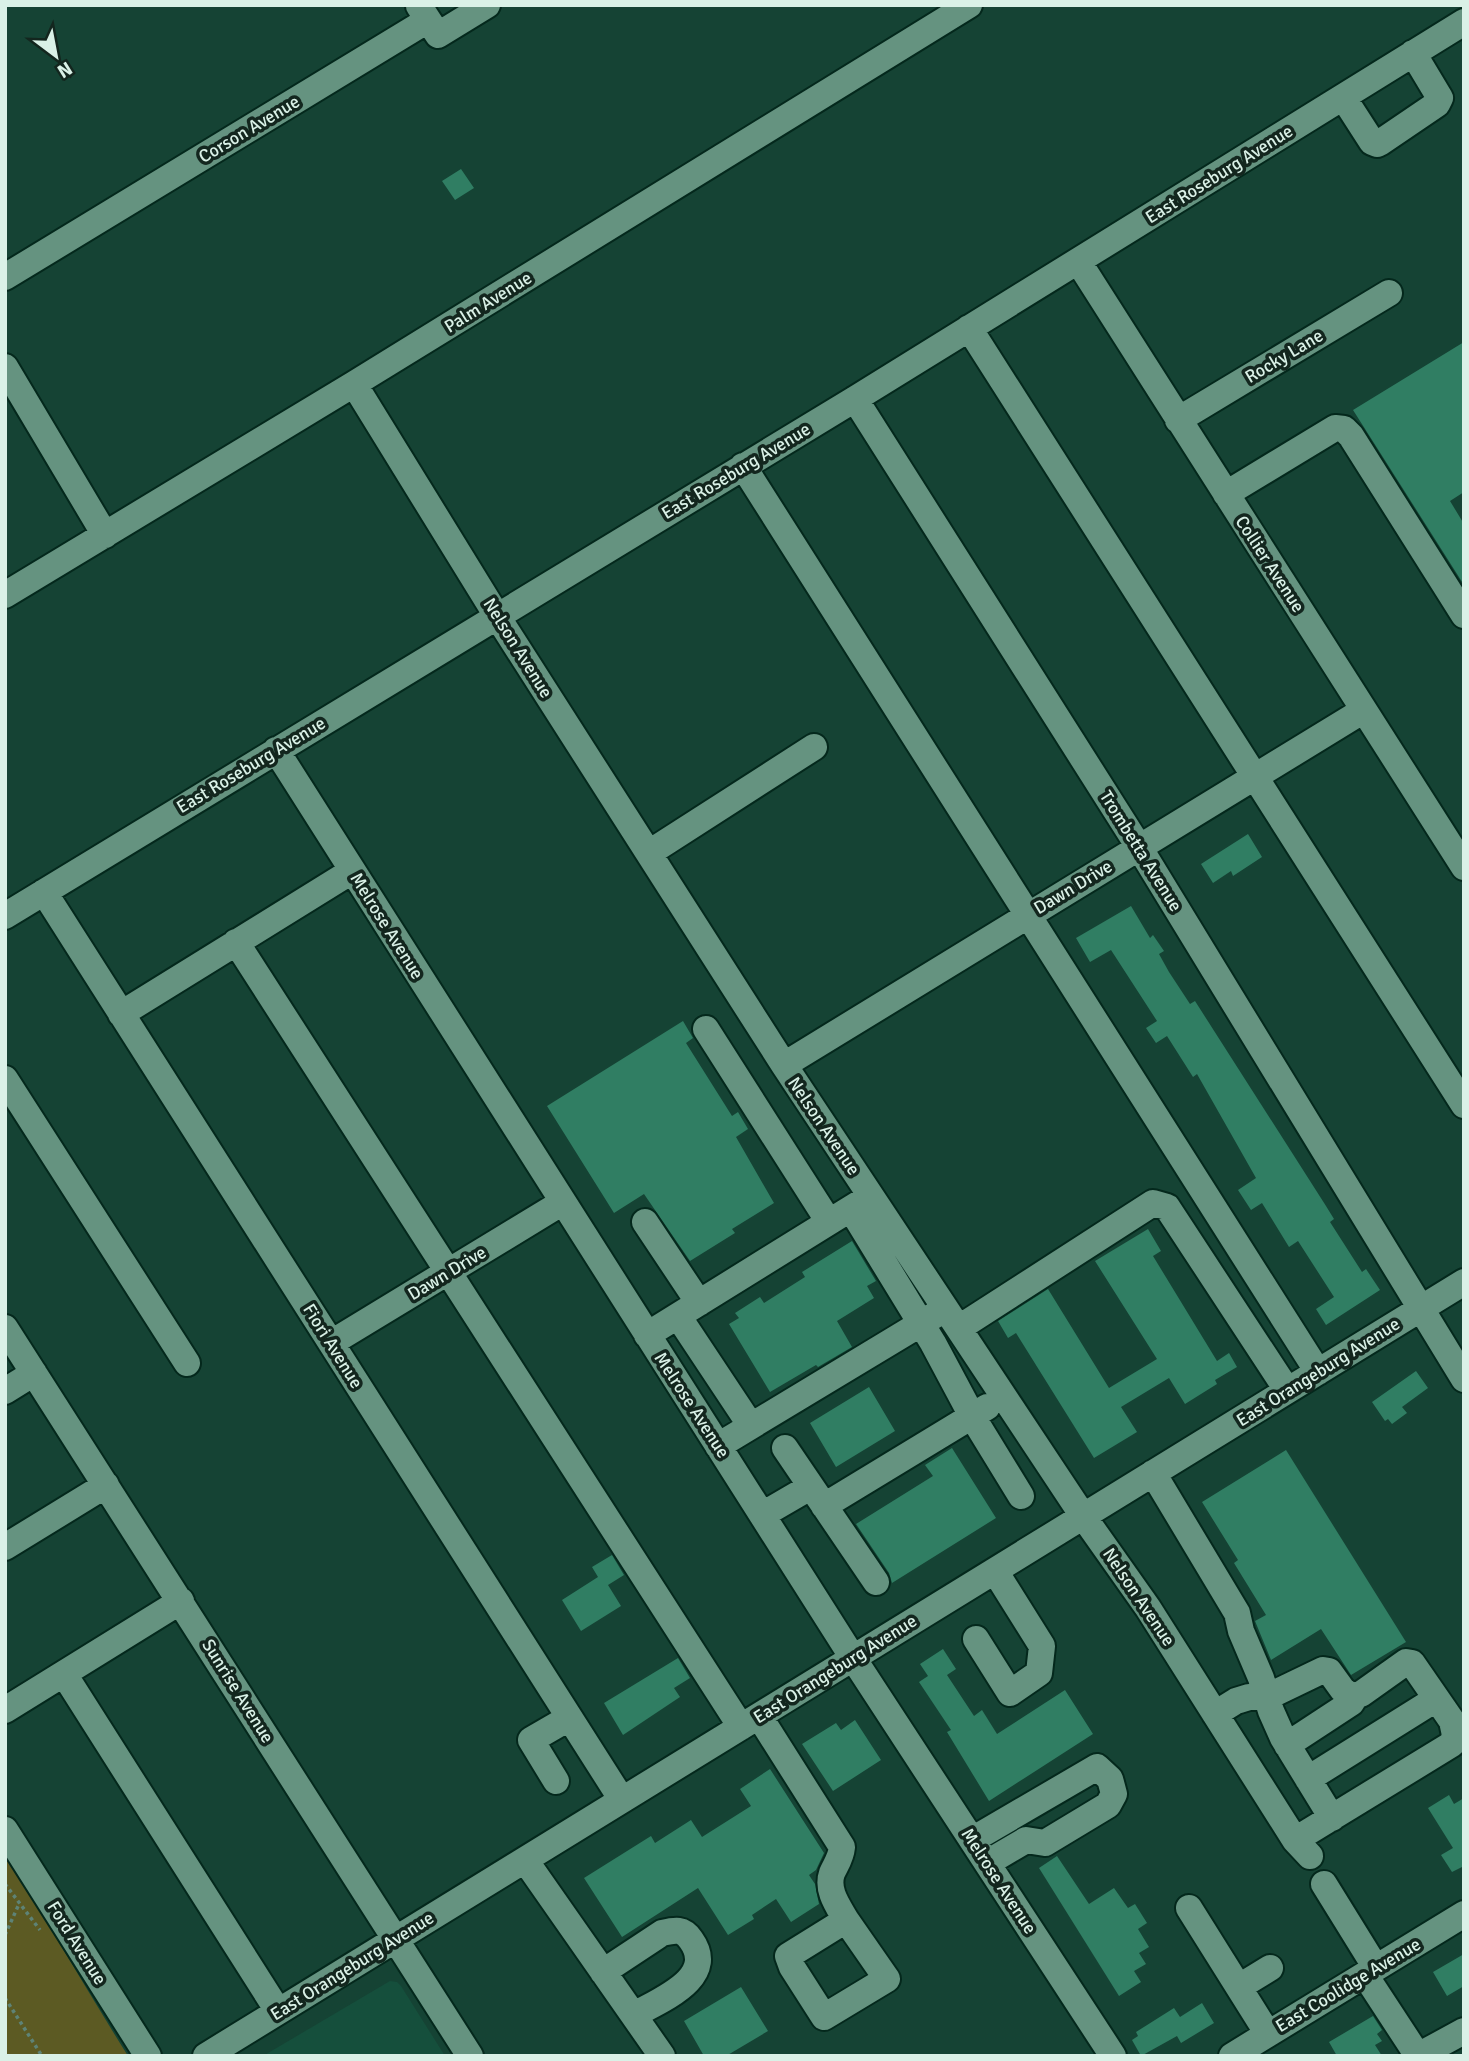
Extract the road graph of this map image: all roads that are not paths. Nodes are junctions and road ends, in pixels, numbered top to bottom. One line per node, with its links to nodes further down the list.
1 (487, 5): 3 (street, Corson Avenue)
2 (959, 8): 12 (street, Palm Avenue)
3 (423, 12): 8 (street, Corson Avenue)
4 (1464, 22): 5 (street, East Roseburg Avenue)
5 (1413, 53): 6 (street, East Roseburg Avenue); 6 (street)
6 (1343, 97): 7 (street, East Roseburg Avenue)
7 (1078, 261): 10 (street, East Roseburg Avenue); 14 (street, Collier Avenue)
8 (5, 277)
9 (1389, 293): 14 (street, Rocky Lane)
10 (969, 328): 13 (street, East Roseburg Avenue); 24 (street)
11 (5, 367): 17 (street)
12 (354, 384): 17 (street, Palm Avenue); 20 (street, Nelson Avenue)
13 (855, 399): 15 (street, East Roseburg Avenue); 25 (street, Trombetta Avenue)
14 (1178, 420): 16 (street, Collier Avenue)
15 (743, 466): 20 (street, East Roseburg Avenue); 30 (street)
16 (1226, 494): 19 (street); 21 (street, Collier Avenue)
17 (105, 535): 18 (street, Palm Avenue)
18 (5, 595)
19 (1464, 615)
20 (497, 616): 23 (street, East Roseburg Avenue); 26 (street, Nelson Avenue)
21 (1364, 710): 24 (street, Dawn Drive); 27 (street, Collier Avenue)
22 (814, 747): 26 (street)
23 (275, 750): 28 (street, Melrose Avenue); 29 (street, East Roseburg Avenue)
24 (1254, 777): 25 (street, Dawn Drive); 37 (street)
25 (1139, 847): 30 (street, Dawn Drive); 43 (street, Trombetta Avenue)
26 (649, 853): 35 (street, Nelson Avenue)
27 (1464, 867)
28 (352, 871): 32 (street); 38 (street, Melrose Avenue)
29 (44, 892): 31 (street, East Roseburg Avenue); 33 (street, Fiori Avenue)
30 (1028, 915): 35 (street, Dawn Drive); 53 (street)
31 (5, 916)
32 (236, 942): 33 (street); 41 (street)
33 (121, 1014): 49 (street, Fiori Avenue)
34 (706, 1029): 39 (street)
35 (783, 1065): 39 (street, Nelson Avenue)
36 (5, 1079): 51 (street)
37 (1464, 1105)
38 (563, 1202): 41 (street, Dawn Drive); 48 (street, Melrose Avenue)
39 (850, 1209): 44 (street); 45 (street, Nelson Avenue); 46 (street)
40 (645, 1222): 44 (street)
41 (449, 1271): 49 (street, Dawn Drive); 82 (street)
42 (1464, 1282): 43 (street, East Orangeburg Avenue)
43 (1420, 1308): 53 (street, East Orangeburg Avenue); 55 (street, Trombetta Avenue)
44 (689, 1309): 48 (street); 60 (street)
45 (952, 1318): 46 (street); 50 (street, Nelson Avenue); 56 (street)
46 (920, 1324): 52 (street); 60 (street)
47 (5, 1328): 54 (street, Sunrise Avenue)
48 (647, 1335): 61 (street, Melrose Avenue)
49 (331, 1343): 81 (street, Fiori Avenue)
50 (974, 1352): 52 (street); 58 (street, Nelson Avenue)
51 (187, 1363)
52 (946, 1369): 59 (street)
53 (1318, 1372): 56 (street, East Orangeburg Avenue)
54 (34, 1373): 57 (street); 64 (street, Sunrise Avenue)
55 (1464, 1379)
56 (1287, 1390): 63 (street, East Orangeburg Avenue)
57 (5, 1391)
58 (1004, 1397): 59 (street); 68 (street, Nelson Avenue)
59 (972, 1416): 65 (street); 66 (street)
60 (751, 1426): 61 (street)
61 (718, 1446): 67 (street, Melrose Avenue)
62 (785, 1448): 66 (street)
63 (1153, 1473): 68 (street, East Orangeburg Avenue); 77 (street)
64 (106, 1485): 69 (street); 72 (street, Sunrise Avenue)
65 (1021, 1496)
66 (818, 1498): 67 (street); 71 (street)
67 (762, 1515): 74 (street, Melrose Avenue)
68 (1083, 1516): 70 (street, East Orangeburg Avenue); 80 (street, Nelson Avenue)
69 (5, 1547)
70 (995, 1571): 73 (street); 74 (street, East Orangeburg Avenue)
71 (876, 1582)
72 (181, 1601): 75 (street); 98 (street, Sunrise Avenue)
73 (976, 1639)
74 (853, 1658): 82 (street, East Orangeburg Avenue); 90 (street, Melrose Avenue)
75 (64, 1674): 79 (street); 103 (street)
76 (1356, 1695): 77 (street); 78 (street); 83 (street)
77 (1267, 1697): 80 (street); 83 (street)
78 (1436, 1699): 84 (street); 88 (street)
79 (5, 1710)
80 (1215, 1714): 88 (street, Nelson Avenue)
81 (569, 1717): 85 (street); 86 (street, Fiori Avenue)
82 (750, 1721): 86 (street, East Orangeburg Avenue); 97 (street)
83 (1287, 1745): 84 (street)
84 (1308, 1779): 88 (street)
85 (556, 1781)
86 (622, 1800): 92 (street, East Orangeburg Avenue)
87 (1012, 1817): 90 (street); 91 (street); 91 (street)
88 (1332, 1818)
89 (5, 1830): 107 (street, Ford Avenue)
90 (972, 1840): 93 (street, Melrose Avenue)
91 (1026, 1840): 93 (street)
92 (525, 1860): 98 (street, East Orangeburg Avenue); 101 (street)
93 (987, 1863): 111 (street, Melrose Avenue)
94 (1324, 1884): 100 (street)
95 (1189, 1908): 102 (street)
96 (1464, 1914): 100 (street, East Coolidge Avenue)
97 (846, 1920)
98 (396, 1939): 103 (street, East Orangeburg Avenue); 109 (street, Sunrise Avenue)
99 (1270, 1968): 102 (street)
100 (1370, 1971): 105 (street); 106 (street, East Coolidge Avenue)
101 (603, 1972): 104 (street); 104 (street)
102 (1239, 1987): 106 (street)
103 (278, 2011): 108 (street, East Orangeburg Avenue)
104 (634, 2015): 110 (street)
105 (1464, 2031)
106 (1268, 2034): 112 (street, East Coolidge Avenue)
107 (148, 2056)
108 (206, 2056)
109 (470, 2056)
110 (663, 2056)
111 (1113, 2056)
112 (1232, 2056)

